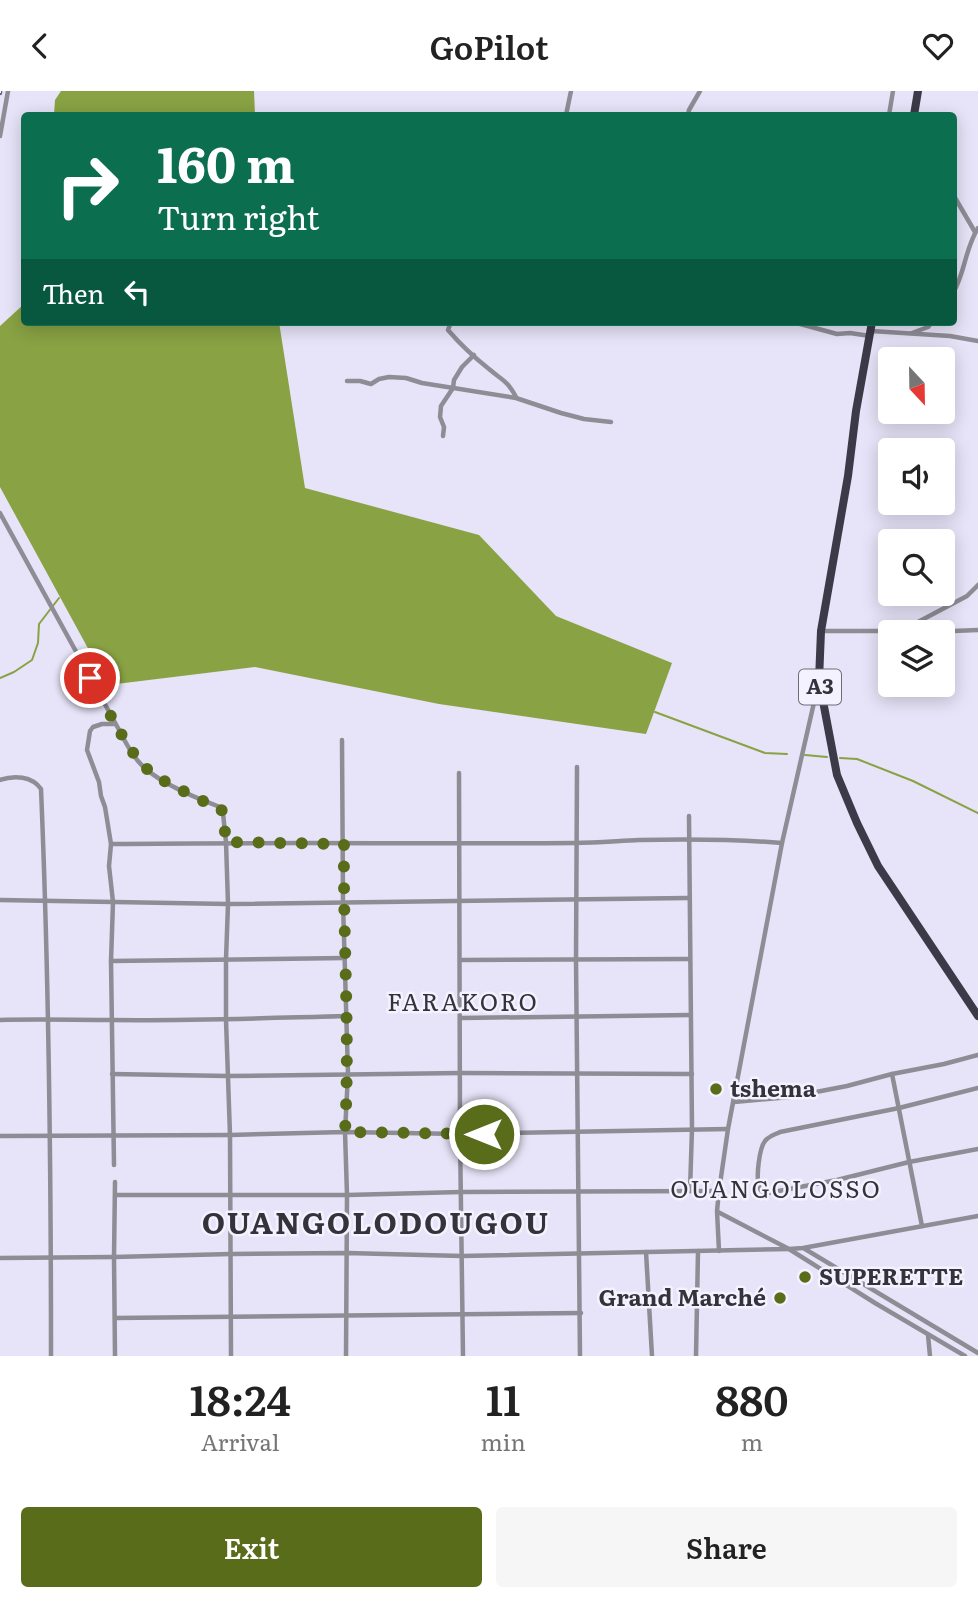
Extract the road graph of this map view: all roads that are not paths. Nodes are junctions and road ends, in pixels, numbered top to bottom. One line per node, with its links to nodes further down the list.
1 (8, 91): 10 (street)
2 (571, 91): 6 (street)
3 (700, 91): 7 (street)
4 (893, 91): 8 (street)
5 (918, 91): 9 (highway)
6 (567, 112)
7 (689, 112)
8 (890, 112)
9 (914, 112)
10 (0, 136)
11 (957, 200): 12 (street)
12 (977, 230): 13 (street)
13 (957, 286)
14 (450, 326): 20 (street)
15 (808, 326): 17 (street)
16 (929, 326): 18 (street)
17 (871, 330): 18 (street); 30 (highway, A3)
18 (911, 334): 19 (street)
19 (978, 341)
20 (474, 355): 22 (street); 23 (street)
21 (347, 381): 22 (street)
22 (453, 388): 23 (street); 25 (street)
23 (516, 398): 24 (street)
24 (611, 422)
25 (443, 436)
26 (0, 513): 34 (street)
27 (978, 586): 28 (street)
28 (923, 620)
29 (978, 630): 32 (street)
30 (821, 631): 31 (street); 33 (highway, A3)
31 (878, 631)
32 (955, 631)
33 (818, 680): 44 (street); 63 (highway, A3)
34 (116, 724): 41 (street); 45 (street)
35 (342, 740): 46 (street)
36 (577, 767): 43 (street)
37 (459, 773): 42 (street)
38 (0, 780): 51 (street)
39 (689, 816): 40 (street)
40 (690, 839): 43 (street); 44 (street); 48 (street)
41 (226, 842): 45 (street); 46 (street); 54 (street)
42 (460, 843): 43 (street); 46 (street); 49 (street)
43 (576, 843): 47 (street)
44 (782, 843): 79 (street)
45 (111, 844): 52 (street)
46 (344, 844): 53 (street)
47 (577, 898): 48 (street); 49 (street); 59 (street)
48 (688, 898): 57 (street)
49 (460, 899): 53 (street); 58 (street)
50 (0, 900): 51 (street)
51 (46, 901): 52 (street); 66 (street)
52 (113, 902): 54 (street); 60 (street)
53 (343, 903): 54 (street); 55 (street)
54 (228, 904): 56 (street)
55 (345, 958): 56 (street); 62 (street)
56 (226, 959): 60 (street); 69 (street)
57 (689, 959): 59 (street); 61 (street)
58 (460, 960): 59 (street); 65 (street)
59 (576, 960): 64 (street)
60 (111, 961): 68 (street)
61 (690, 1015): 64 (street); 75 (street)
62 (347, 1016): 69 (street); 73 (street)
63 (978, 1016)
64 (577, 1017): 65 (street); 74 (street)
65 (461, 1018): 71 (street)
66 (48, 1019): 67 (street); 68 (street); 89 (street)
67 (0, 1020)
68 (111, 1020): 69 (street); 72 (street)
69 (226, 1020): 77 (street)
70 (978, 1055): 76 (street)
71 (461, 1073): 73 (street); 74 (street); 85 (street)
72 (112, 1074): 77 (street); 86 (street)
73 (348, 1074): 77 (street); 83 (street)
74 (578, 1074): 75 (street); 84 (street)
75 (692, 1074): 81 (street)
76 (892, 1074): 79 (street); 80 (street)
77 (228, 1076): 87 (street)
78 (978, 1088): 80 (street)
79 (734, 1102): 82 (street)
80 (899, 1108): 91 (street); 91 (street)
81 (692, 1129): 82 (street); 84 (street); 94 (street)
82 (728, 1129): 95 (street)
83 (345, 1132): 85 (street); 87 (street); 100 (street)
84 (579, 1133): 85 (street); 97 (street)
85 (460, 1134): 96 (street)
86 (112, 1135): 87 (street); 89 (street); 92 (street)
87 (230, 1135): 98 (street)
88 (0, 1136): 89 (street)
89 (49, 1136): 113 (street)
90 (978, 1149): 91 (street)
91 (909, 1162): 103 (street)
92 (114, 1165)
93 (115, 1182): 99 (street)
94 (690, 1190): 95 (street); 97 (street)
95 (719, 1191): 101 (street)
96 (461, 1192): 97 (street); 100 (street); 112 (street)
97 (579, 1192): 111 (street)
98 (231, 1194): 99 (street); 100 (street); 110 (street)
99 (116, 1195): 114 (street)
100 (347, 1195): 109 (street)
101 (717, 1211): 105 (street); 107 (street)
102 (978, 1216): 103 (street)
103 (922, 1226): 104 (street)
104 (803, 1248): 105 (street); 122 (street)
105 (789, 1249): 107 (street); 121 (street)
106 (698, 1251): 107 (street); 108 (street); 130 (street)
107 (719, 1251)
108 (646, 1252): 111 (street); 129 (street)
109 (347, 1253): 110 (street); 112 (street); 118 (street)
110 (231, 1254): 114 (street); 119 (street)
111 (580, 1254): 112 (street); 116 (street)
112 (462, 1256): 117 (street)
113 (51, 1257): 114 (street); 115 (street); 123 (street)
114 (114, 1257): 120 (street)
115 (0, 1258)
116 (581, 1313): 117 (street); 128 (street)
117 (463, 1314): 118 (street); 127 (street)
118 (346, 1315): 119 (street); 126 (street)
119 (232, 1317): 120 (street); 125 (street)
120 (115, 1318): 124 (street)
121 (928, 1334): 131 (street); 132 (street)
122 (978, 1353)
123 (51, 1356)
124 (115, 1356)
125 (231, 1356)
126 (346, 1356)
127 (463, 1356)
128 (580, 1356)
129 (652, 1356)
130 (696, 1356)
131 (930, 1356)
132 (965, 1356)

